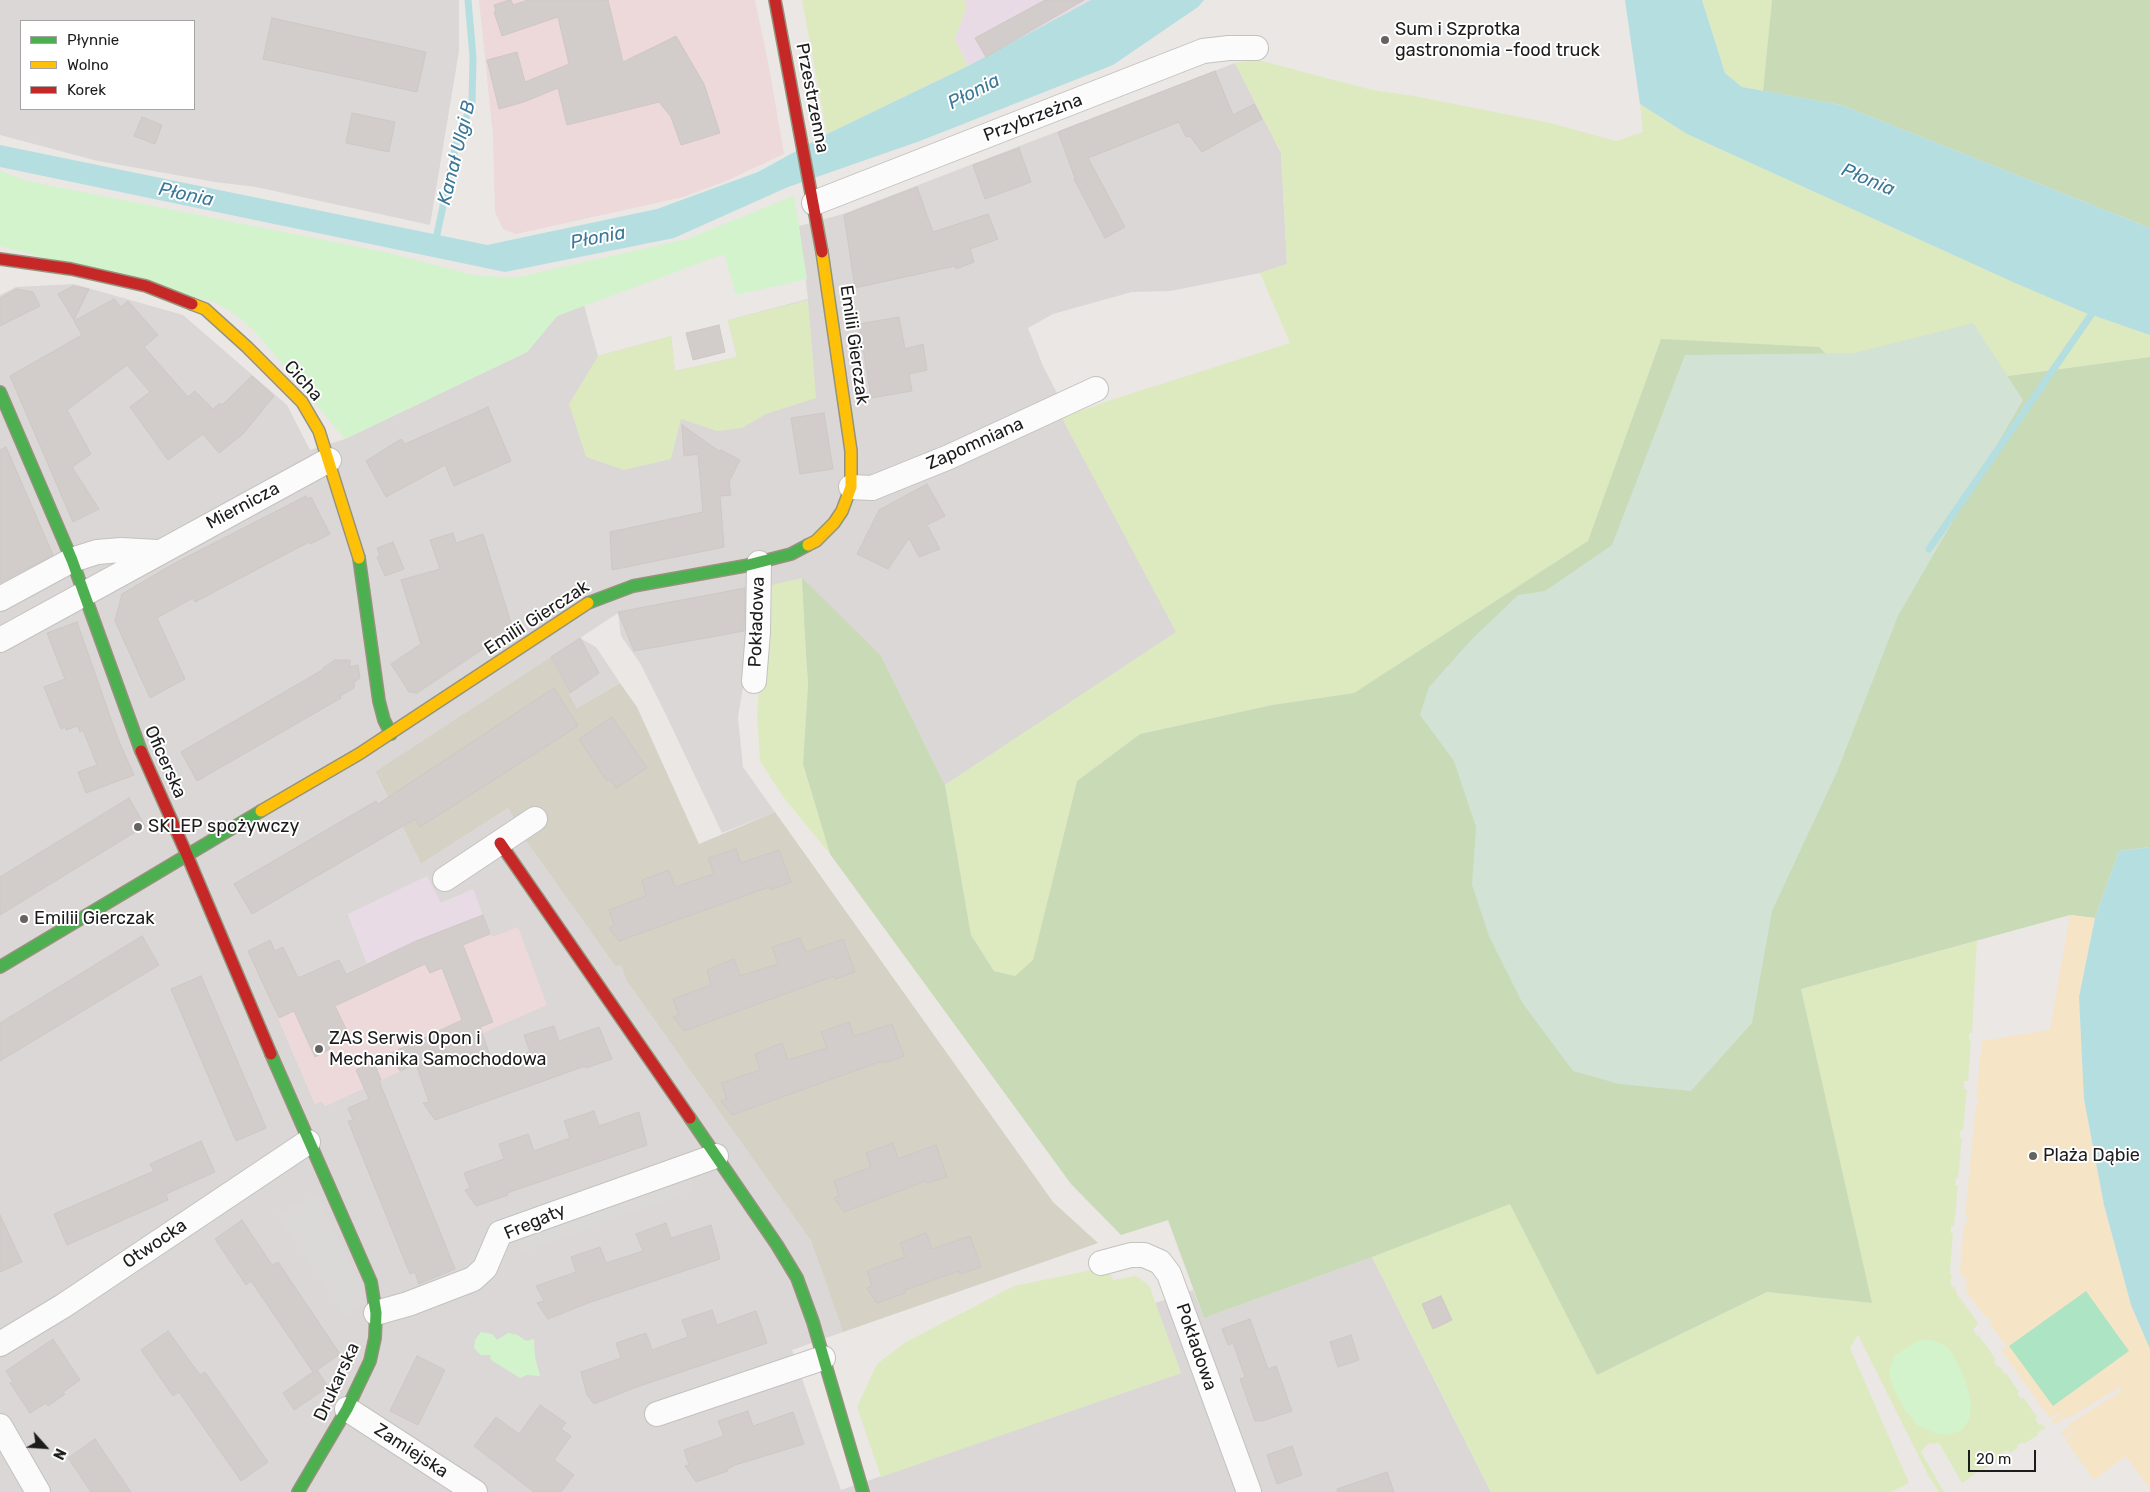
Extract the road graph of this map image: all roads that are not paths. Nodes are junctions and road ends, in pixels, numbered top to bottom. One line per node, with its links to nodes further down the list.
1 (775, 0): 3 (street, Przestrzenna)
2 (1256, 48): 3 (street, Przybrzeżna)
3 (812, 195): 8 (street, Emilii Gierczak)
4 (0, 259): 7 (street, Cicha)
5 (1096, 389): 8 (street, Zapomniana)
6 (0, 392): 10 (street, Oficerska)
7 (328, 460): 9 (street, Miernicza); 16 (street, Cicha)
8 (851, 487): 11 (street, Emilii Gierczak)
9 (157, 552): 10 (street); 12 (street, Miernicza)
10 (72, 560): 12 (street, Oficerska); 13 (street)
11 (759, 562): 15 (street, Pokładowa); 16 (street, Emilii Gierczak)
12 (84, 594): 14 (street, Miernicza); 19 (street, Oficerska)
13 (0, 599)
14 (0, 640)
15 (754, 682)
16 (391, 734): 19 (street, Emilii Gierczak)
17 (535, 819): 18 (street)
18 (500, 844): 20 (street); 23 (street)
19 (187, 855): 21 (street, Emilii Gierczak); 22 (street, Oficerska)
20 (445, 879)
21 (0, 967)
22 (308, 1142): 25 (street, Drukarska); 26 (street, Otwocka)
23 (716, 1156): 25 (street, Fregaty); 27 (street)
24 (1101, 1263): 35 (street, Pokładowa)
25 (376, 1313): 28 (street, Drukarska)
26 (0, 1344)
27 (824, 1358): 29 (street); 31 (street)
28 (347, 1409): 33 (street, Drukarska); 34 (street, Zamiejska)
29 (657, 1414)
30 (0, 1426): 32 (street)
31 (862, 1488)
32 (38, 1492)
33 (298, 1492)
34 (475, 1492)
35 (1249, 1492)

